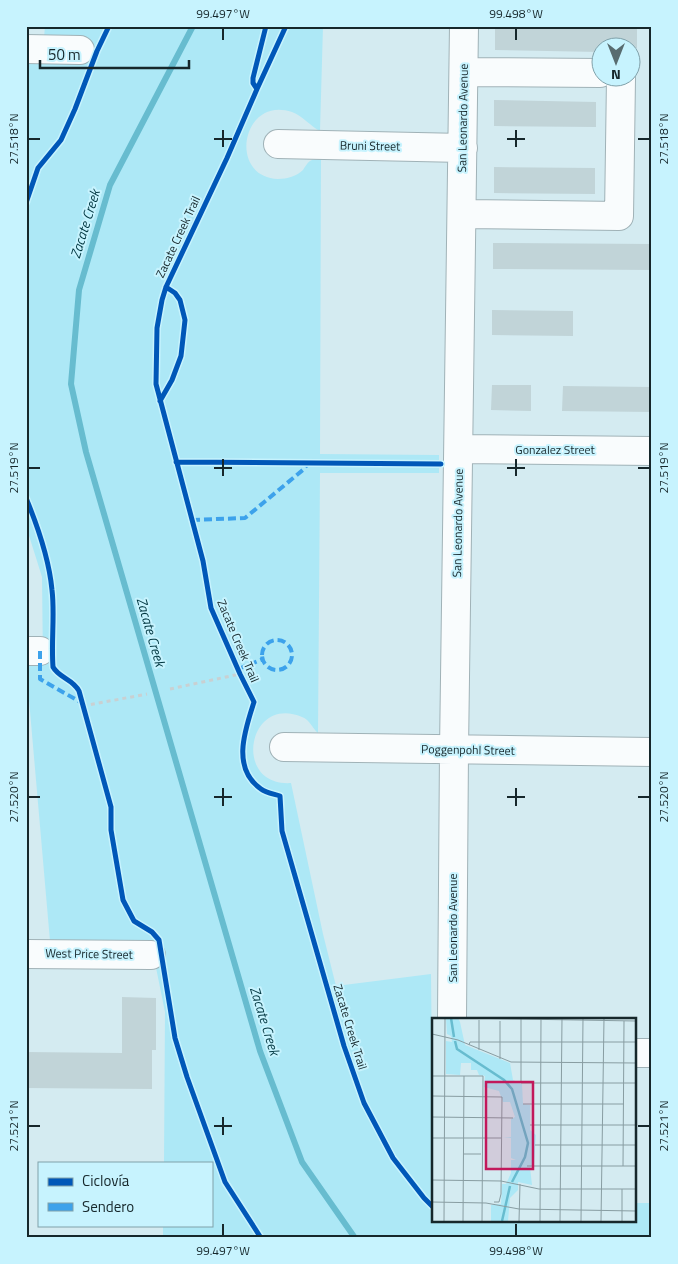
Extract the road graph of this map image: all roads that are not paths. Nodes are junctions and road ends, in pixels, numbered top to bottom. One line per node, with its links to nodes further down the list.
1 (464, 26): 4 (street, San Leonardo Avenue)
2 (26, 49): 3 (street)
3 (80, 50)
4 (464, 72): 5 (street); 8 (street, San Leonardo Avenue)
5 (590, 73)
6 (622, 88): 9 (street)
7 (278, 144): 8 (street, Bruni Street)
8 (463, 148): 9 (street, San Leonardo Avenue)
9 (462, 214): 10 (street, San Leonardo Avenue)
10 (459, 449): 11 (street, Gonzalez Street); 13 (street, San Leonardo Avenue)
11 (652, 451)
12 (284, 747): 13 (street, Poggenpohl Street)
13 (454, 750): 14 (street, Poggenpohl Street); 17 (street, San Leonardo Avenue)
14 (652, 752)
15 (26, 954): 16 (street, West Price Street)
16 (151, 955)
17 (452, 1018)
18 (636, 1053): 19 (street)
19 (652, 1053)

